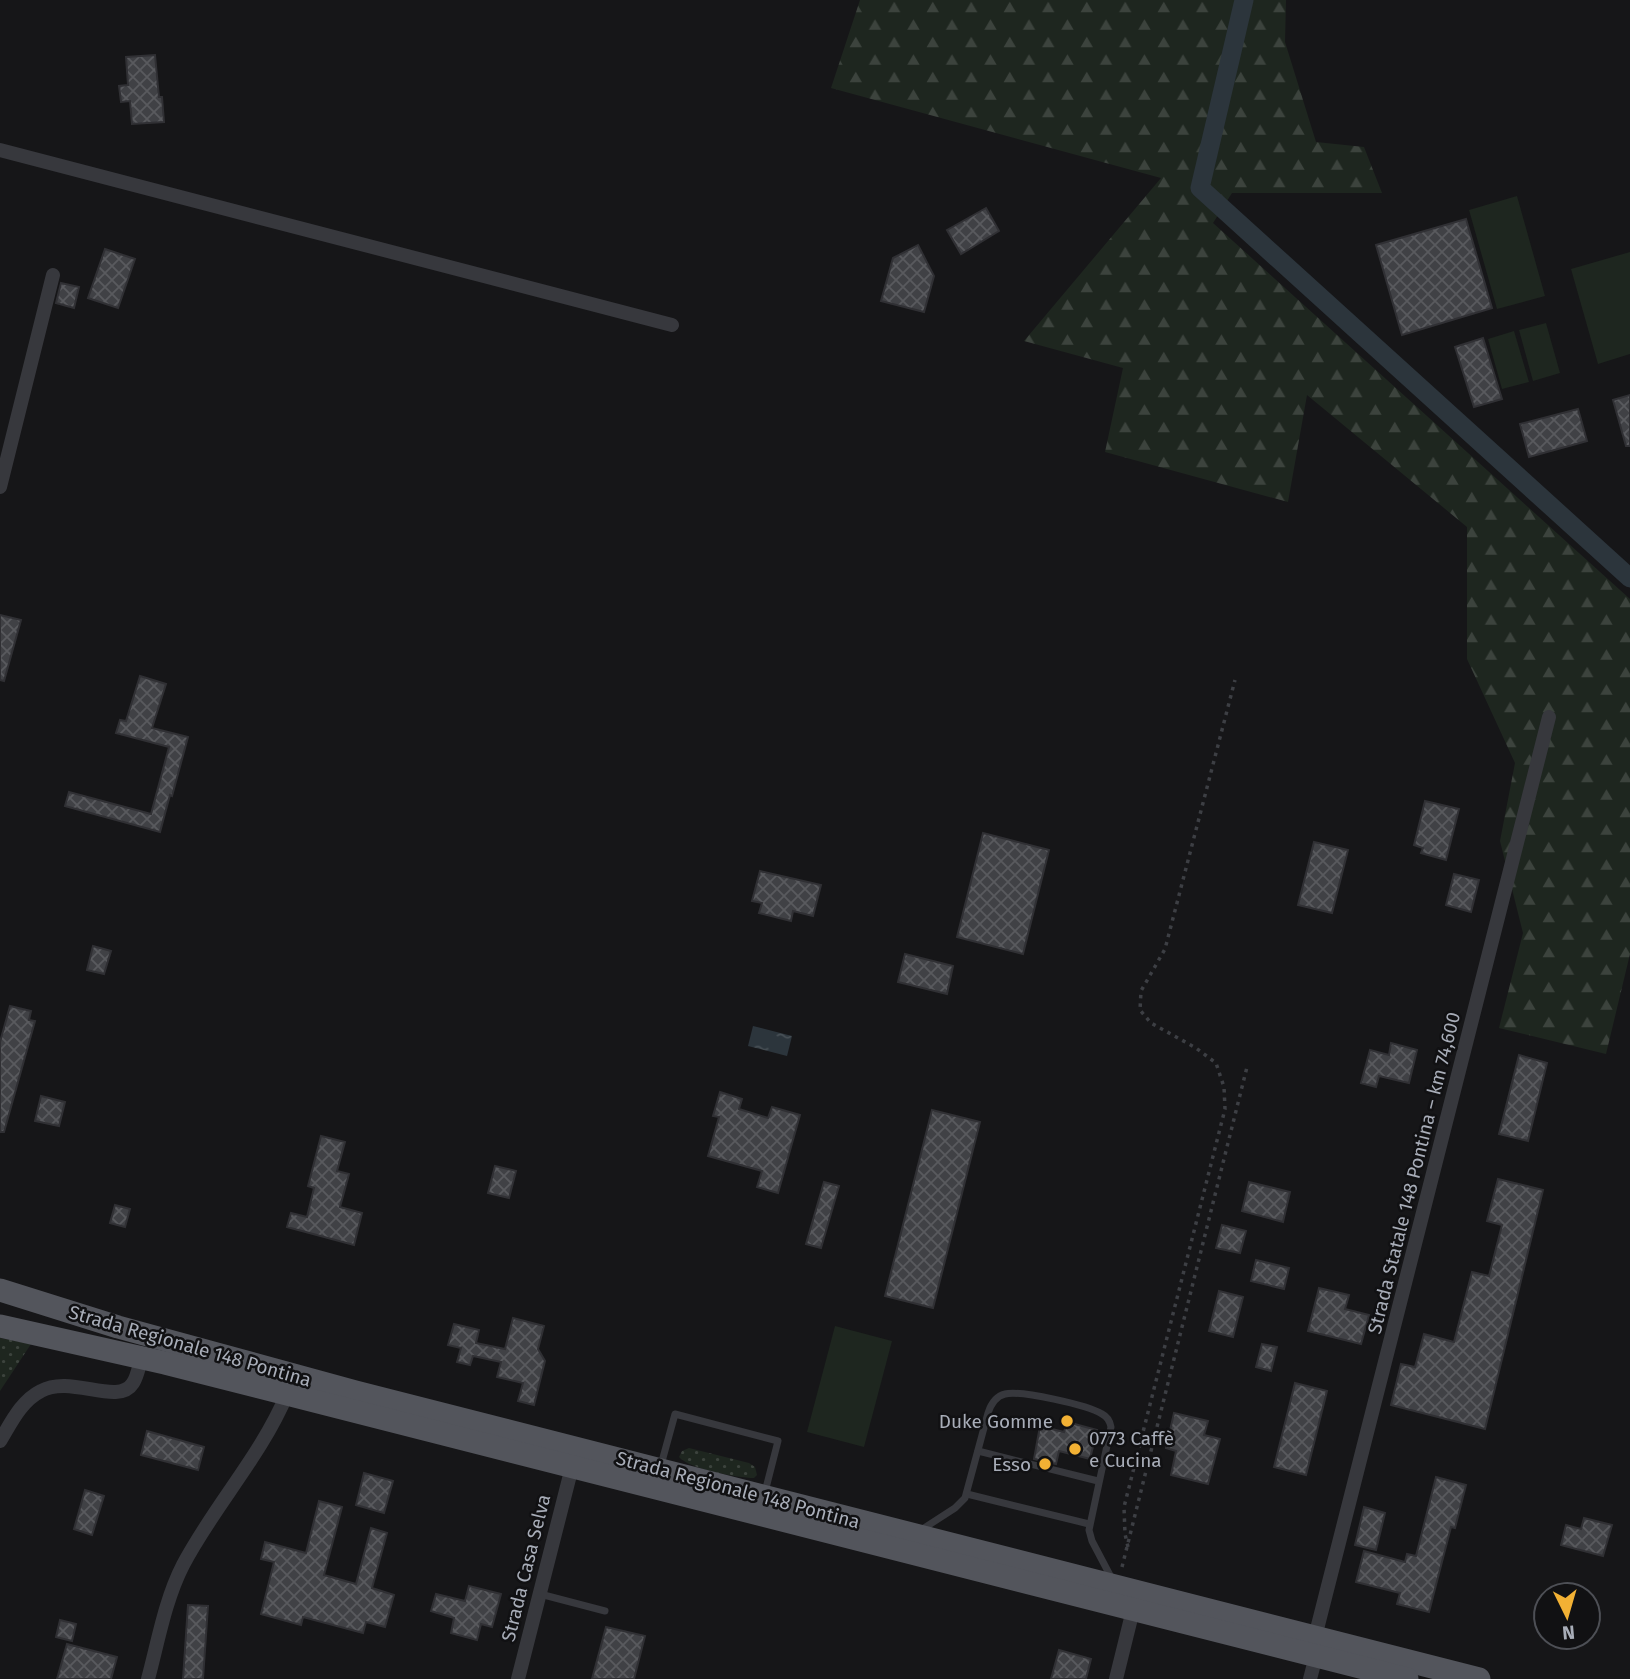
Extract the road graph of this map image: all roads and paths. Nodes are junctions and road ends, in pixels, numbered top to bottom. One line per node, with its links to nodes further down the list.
1 (0, 150): 3 (street)
2 (53, 275): 4 (street)
3 (672, 325)
4 (0, 487)
5 (1235, 680): 21 (path)
6 (1549, 717): 26 (street, Strada Statale 148 Pontina – km 74,600)
7 (1247, 1067): 21 (path)
8 (0, 1290): 15 (main road, Strada Regionale 148 Pontina)
9 (0, 1326): 10 (main road, Strada Regionale 148 Pontina)
10 (142, 1357): 11 (main road, Strada Regionale 148 Pontina); 12 (street)
11 (287, 1394): 14 (main road, Strada Regionale 148 Pontina); 27 (street)
12 (0, 1441)
13 (978, 1451): 16 (lane); 16 (lane); 17 (lane)
14 (572, 1467): 23 (street, Strada Casa Selva); 24 (main road, Strada Regionale 148 Pontina)
15 (660, 1469): 18 (main road, Strada Regionale 148 Pontina); 18 (lane)
16 (1098, 1481): 19 (lane)
17 (967, 1494): 19 (lane); 20 (lane)
18 (764, 1496): 20 (main road, Strada Regionale 148 Pontina)
19 (1089, 1524): 22 (lane)
20 (912, 1535): 22 (main road, Strada Regionale 148 Pontina)
21 (1128, 1547): 22 (path)
22 (1116, 1586): 26 (main road, Strada Regionale 148 Pontina)
23 (539, 1594): 25 (lane); 28 (street, Strada Casa Selva)
24 (1133, 1610): 26 (main road, Strada Regionale 148 Pontina); 29 (street)
25 (606, 1611)
26 (1316, 1647): 30 (street, Strada Statale 148 Pontina – km 74,600); 31 (main road, Strada Regionale 148 Pontina); 32 (main road, Strada Regionale 148 Pontina)
27 (148, 1679)
28 (518, 1679)
29 (1116, 1679)
30 (1310, 1679)
31 (1407, 1679)
32 (1479, 1679)

